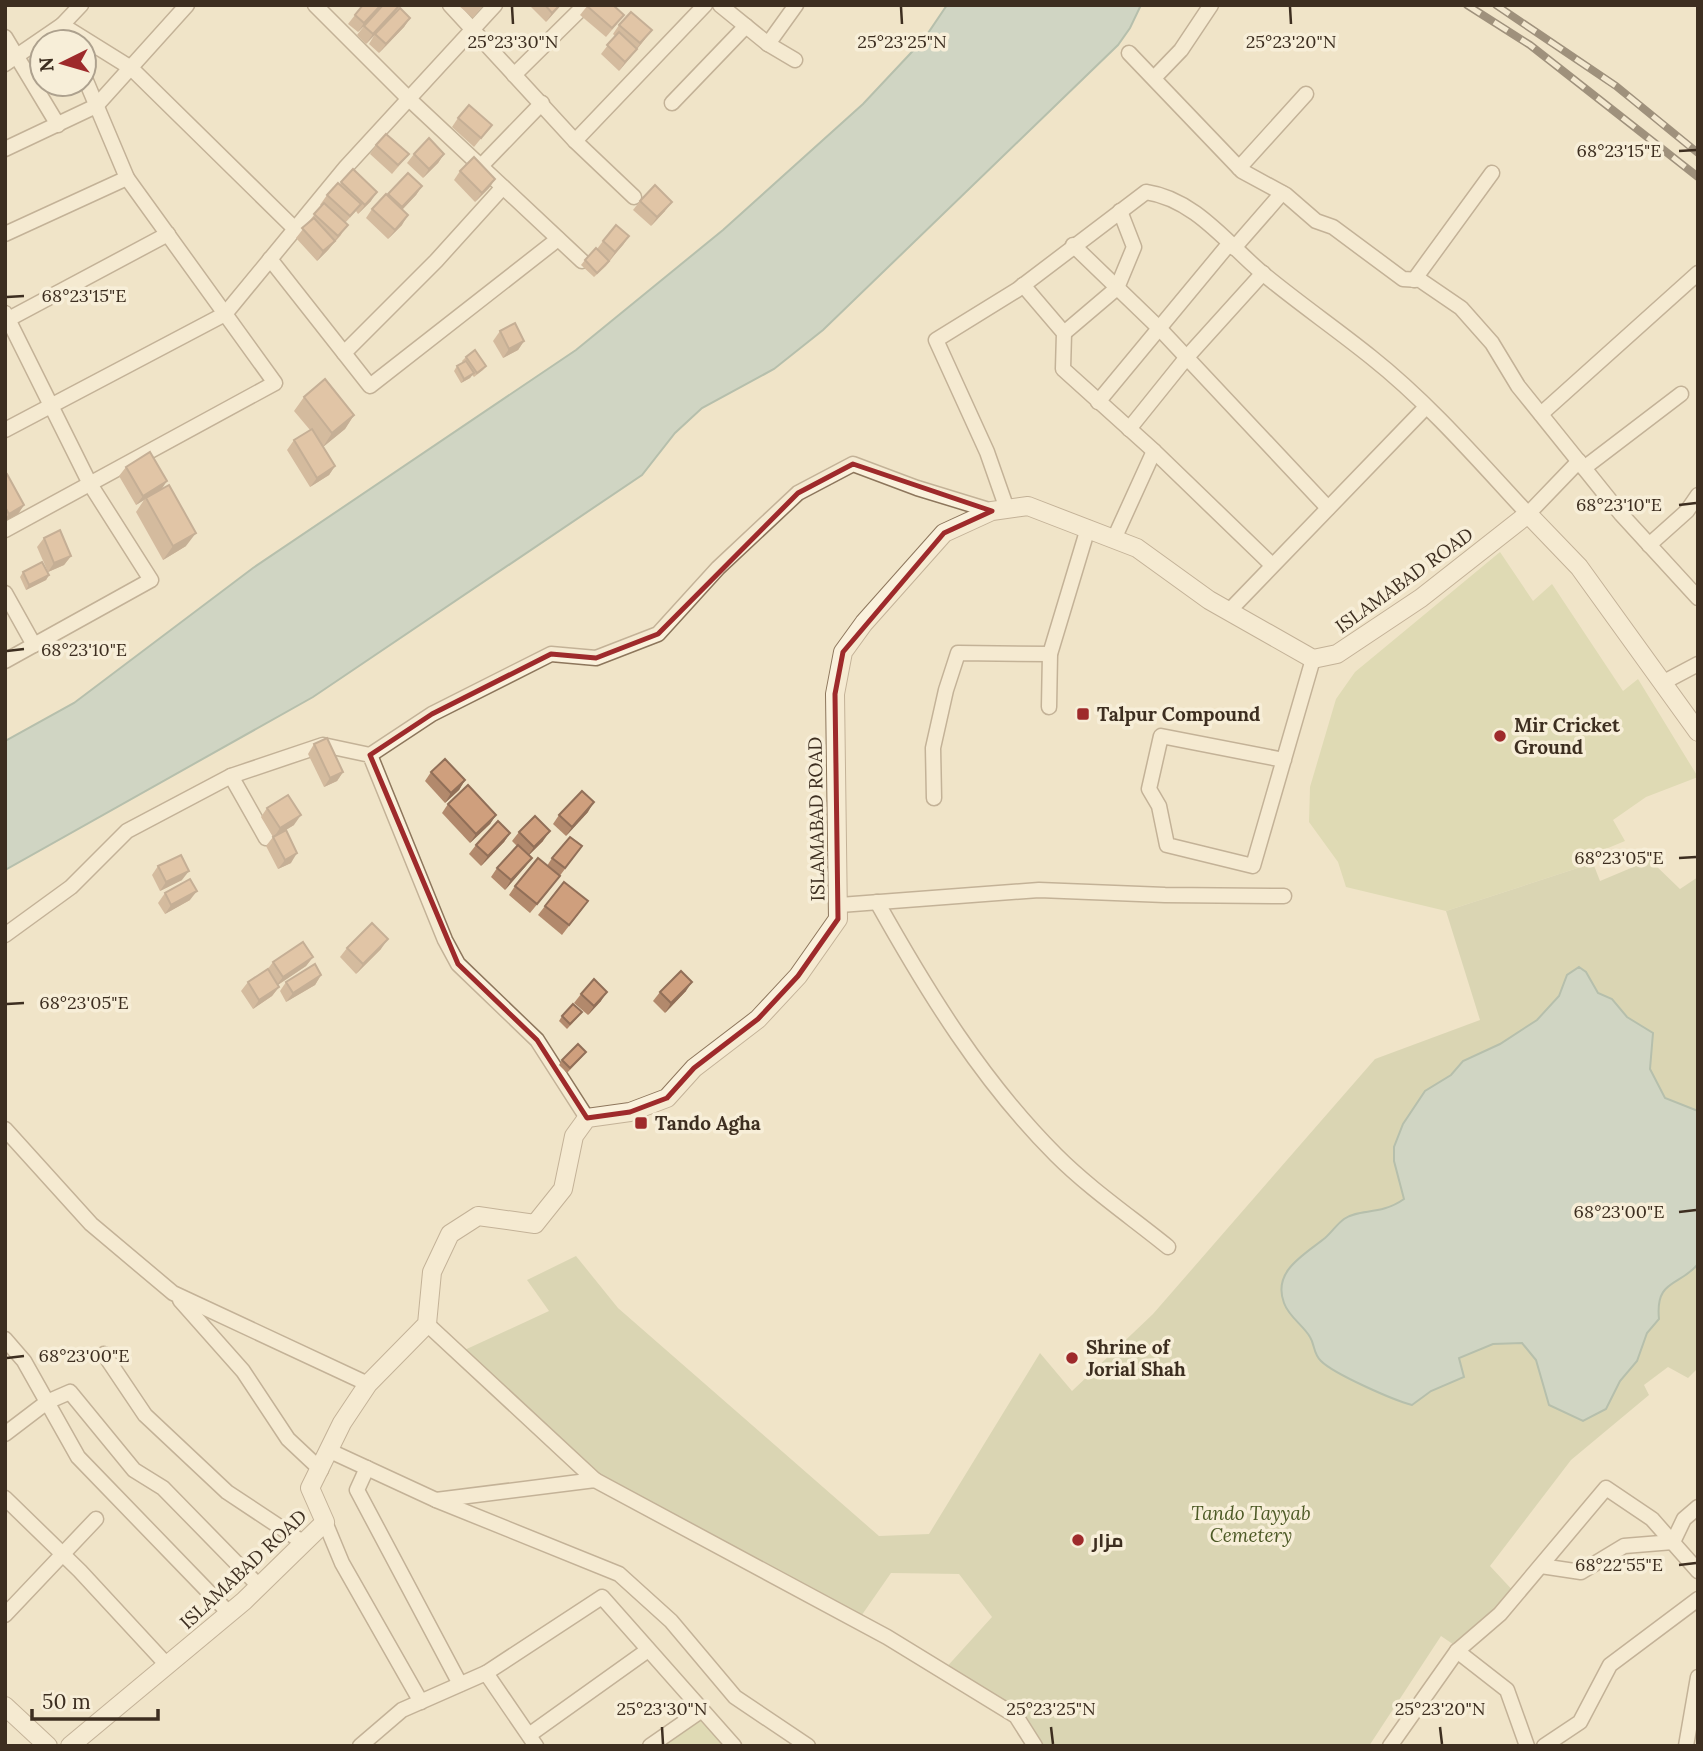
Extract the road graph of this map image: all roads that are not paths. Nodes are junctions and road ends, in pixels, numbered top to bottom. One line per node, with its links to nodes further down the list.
1 (80, 5): 11 (street)
2 (187, 5): 20 (street)
3 (315, 5): 25 (street)
4 (450, 5): 14 (street)
5 (495, 5): 14 (street)
6 (585, 5): 21 (street)
7 (705, 5): 30 (street)
8 (720, 5): 12 (street)
9 (796, 5): 16 (street)
10 (1211, 5): 22 (street)
11 (62, 25): 13 (street); 19 (street); 20 (street)
12 (746, 26): 16 (street); 27 (street)
13 (63, 28)
14 (474, 28): 21 (street); 25 (street)
15 (5, 37): 19 (street)
16 (768, 44): 18 (street)
17 (1129, 53): 22 (street)
18 (795, 60)
19 (10, 61): 29 (street)
20 (131, 68): 28 (street); 40 (street)
21 (514, 75): 26 (street)
22 (1154, 78): 33 (street)
23 (1306, 94): 33 (street)
24 (93, 98): 28 (street)
25 (409, 99): 32 (street); 40 (street)
26 (542, 103): 30 (street); 32 (street)
27 (672, 103)
28 (96, 106): 29 (street); 35 (street)
29 (58, 125): 31 (street)
30 (575, 141): 38 (street)
31 (5, 149)
32 (481, 166): 36 (street)
33 (1239, 167): 37 (street)
34 (1492, 173): 50 (street)
35 (127, 178): 41 (street); 42 (street)
36 (503, 187): 43 (street); 57 (street)
37 (1282, 192): 45 (street); 50 (street)
38 (635, 197)
39 (1119, 211): 44 (street); 45 (street); 52 (street)
40 (295, 229): 46 (street)
41 (5, 234)
42 (168, 234): 53 (street); 54 (street)
43 (558, 239): 47 (street); 57 (street)
44 (1073, 245): 51 (street); 52 (street)
45 (1232, 246): 49 (street); 55 (street)
46 (270, 259): 53 (street); 57 (street)
47 (582, 261)
48 (1698, 272): 63 (street)
49 (1263, 273): 58 (street); 62 (street)
50 (1414, 280): 63 (street)
51 (1024, 285): 56 (street); 71 (street)
52 (1117, 288): 55 (street); 56 (street)
53 (225, 314): 61 (street); 68 (street)
54 (6, 317): 61 (street)
55 (1159, 328): 58 (street); 60 (street)
56 (1063, 333): 60 (street)
57 (344, 353)
58 (1187, 357): 64 (street); 70 (street)
59 (1681, 394): 67 (street)
60 (1098, 402): 64 (street)
61 (51, 406): 65 (street); 68 (street)
62 (1426, 407): 70 (street); 72 (street)
63 (1541, 414): 67 (street)
64 (1129, 429): 66 (street)
65 (5, 430)
66 (1154, 451): 75 (street); 77 (street)
67 (1582, 464): 72 (street); 76 (street)
68 (90, 484): 74 (street); 81 (street)
69 (1698, 495): 76 (street)
70 (1328, 508): 77 (street)
71 (1000, 510): 73 (street, ISLAMABAD ROAD); 89 (street); 96 (street, ISLAMABAD ROAD)
72 (1528, 514): 83 (street, ISLAMABAD ROAD); 86 (street)
73 (1088, 528): 75 (street, ISLAMABAD ROAD); 82 (street)
74 (5, 530)
75 (1114, 539): 80 (street, ISLAMABAD ROAD)
76 (1649, 545): 79 (street)
77 (1272, 565): 80 (street)
78 (5, 593): 81 (street)
79 (1697, 597)
80 (1229, 611): 83 (street, ISLAMABAD ROAD)
81 (34, 645): 84 (street)
82 (1050, 654): 87 (street); 92 (street)
83 (1312, 659): 90 (street)
84 (5, 661)
85 (1698, 664): 86 (street)
86 (1664, 682): 88 (street)
87 (1049, 707)
88 (1698, 732)
89 (370, 755): 91 (street); 98 (street)
90 (1284, 760): 90 (street)
91 (231, 776): 93 (street); 97 (street)
92 (934, 798)
93 (266, 838)
94 (1284, 896): 95 (street)
95 (877, 902): 96 (street); 100 (street)
96 (840, 905): 98 (street, ISLAMABAD ROAD)
97 (5, 935)
98 (587, 1118): 102 (street)
99 (5, 1129): 101 (street)
100 (1168, 1247)
101 (173, 1293): 105 (street); 110 (street)
102 (427, 1324): 105 (street, ISLAMABAD ROAD); 111 (street)
103 (5, 1339): 106 (street)
104 (104, 1354): 118 (street)
105 (368, 1384): 108 (street, ISLAMABAD ROAD)
106 (47, 1402): 107 (street); 122 (street); 124 (street)
107 (5, 1434)
108 (330, 1451): 109 (street); 110 (street, ISLAMABAD ROAD)
109 (367, 1468): 113 (street); 131 (street)
110 (321, 1470): 116 (street, ISLAMABAD ROAD)
111 (595, 1480): 113 (street); 142 (street)
112 (5, 1498): 119 (street)
113 (436, 1500): 141 (street)
114 (1698, 1507): 117 (street)
115 (96, 1519): 119 (street)
116 (325, 1522): 118 (street, ISLAMABAD ROAD); 132 (street)
117 (1673, 1542): 120 (street); 120 (street); 121 (street)
118 (304, 1543): 122 (street, ISLAMABAD ROAD)
119 (63, 1553): 125 (street); 128 (street)
120 (1541, 1566): 127 (street)
121 (1698, 1571)
122 (259, 1587): 124 (street, ISLAMABAD ROAD)
123 (1698, 1599): 145 (street)
124 (229, 1613): 128 (street, ISLAMABAD ROAD)
125 (5, 1615)
126 (648, 1650): 129 (street); 134 (street); 135 (street)
127 (1457, 1651): 143 (street); 144 (street)
128 (167, 1665): 138 (street, ISLAMABAD ROAD)
129 (486, 1672): 131 (street); 135 (street)
130 (1698, 1677): 146 (street)
131 (460, 1685): 132 (street)
132 (421, 1702): 139 (street)
133 (5, 1706): 137 (street)
134 (702, 1710): 136 (street); 140 (street)
135 (532, 1740)
136 (732, 1745)
137 (48, 1746)
138 (70, 1746)
139 (360, 1746)
140 (650, 1746)
141 (808, 1746)
142 (1035, 1746)
143 (1390, 1746)
144 (1527, 1746)
145 (1544, 1746)
146 (1686, 1746)

